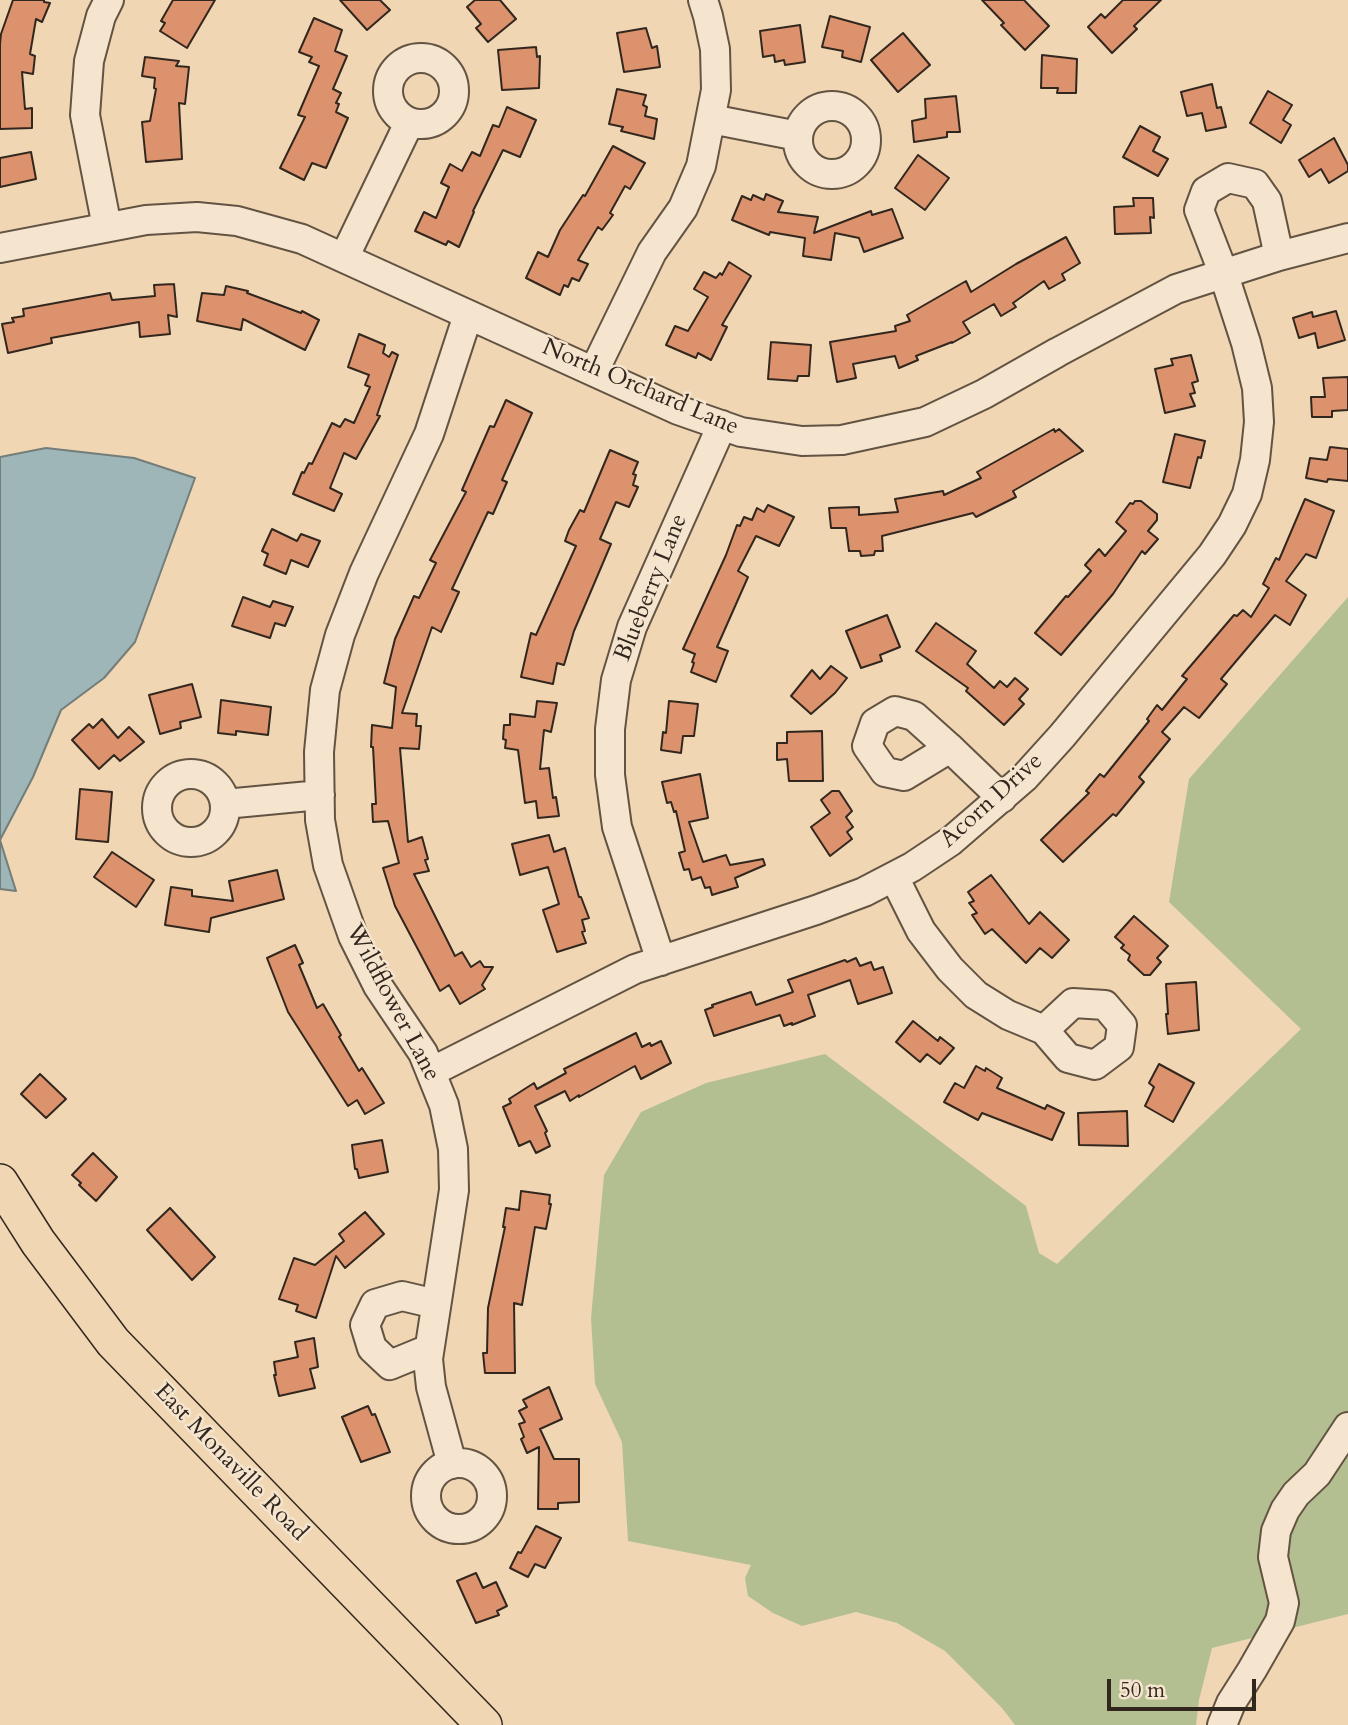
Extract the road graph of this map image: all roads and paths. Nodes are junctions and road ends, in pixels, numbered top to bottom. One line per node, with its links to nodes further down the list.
1 (109, 0): 6 (street)
2 (704, 0): 3 (street)
3 (710, 119): 5 (street); 13 (street)
4 (409, 123): 10 (street)
5 (798, 136)
6 (107, 227): 8 (street, North Orchard Lane); 10 (street, North Orchard Lane)
7 (1348, 238): 9 (street, North Orchard Lane)
8 (0, 248)
9 (1279, 256): 11 (street, North Orchard Lane); 11 (street, Acorn Drive)
10 (344, 258): 12 (street, North Orchard Lane)
11 (1223, 272): 14 (street, North Orchard Lane); 17 (street, Acorn Drive)
12 (468, 315): 13 (street, North Orchard Lane); 16 (street, Wildflower Lane)
13 (594, 371): 14 (street, North Orchard Lane)
14 (722, 425): 20 (street, Blueberry Lane)
15 (950, 748): 17 (street)
16 (320, 795): 18 (street); 22 (street, Wildflower Lane)
17 (1002, 798): 19 (street, Acorn Drive)
18 (225, 804)
19 (894, 877): 20 (street, Acorn Drive); 21 (street)
20 (661, 961): 22 (street, Acorn Drive)
21 (1044, 1030): 21 (street)
22 (431, 1072): 24 (street, Wildflower Lane)
23 (0, 1182): 28 (main road, East Monaville Road)
24 (436, 1304): 25 (street, Wildflower Lane); 25 (street)
25 (429, 1349): 27 (street, Wildflower Lane)
26 (1348, 1427): 29 (street)
27 (452, 1464)
28 (484, 1725)
29 (1222, 1725)

